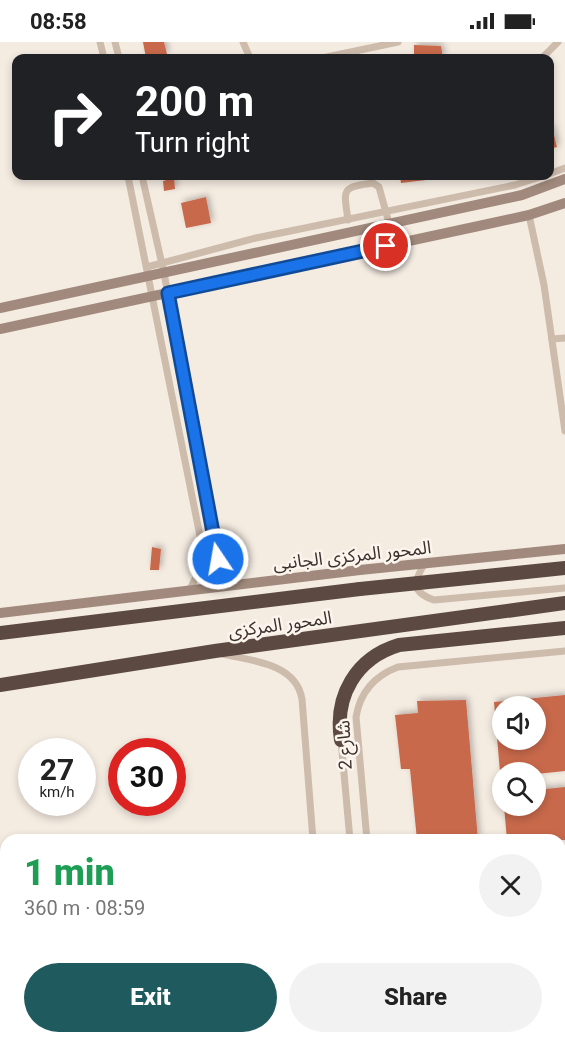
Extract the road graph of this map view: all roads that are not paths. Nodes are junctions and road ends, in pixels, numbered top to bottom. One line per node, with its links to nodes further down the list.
1 (398, 42): 3 (street)
2 (558, 42): 4 (street)
3 (341, 54)
4 (546, 54)
5 (565, 179): 11 (street)
6 (129, 180): 14 (street)
7 (143, 180): 13 (street)
8 (531, 180): 11 (street)
9 (565, 203): 10 (street)
10 (529, 215): 15 (street); 20 (street)
11 (387, 217): 12 (street); 12 (street); 13 (street)
12 (348, 220): 13 (street)
13 (163, 268): 14 (street); 15 (street)
14 (148, 271): 16 (street); 17 (street)
15 (168, 293): 16 (street); 22 (street)
16 (153, 296): 18 (street); 23 (street)
17 (0, 308)
18 (0, 329)
19 (565, 338): 20 (street)
20 (552, 339): 21 (street)
21 (565, 431)
22 (213, 538): 23 (street); 27 (street)
23 (201, 541): 29 (street)
24 (565, 549): 25 (street, المحور المركزى الجانبى)
25 (425, 564): 27 (street, المحور المركزى الجانبى); 28 (street)
26 (565, 568): 33 (highway, المحور المركزى, bridge)
27 (233, 584): 29 (street, المحور المركزى الجانبى)
28 (565, 588)
29 (189, 591): 31 (street, المحور المركزى الجانبى)
30 (565, 603): 34 (highway, المحور المركزى)
31 (0, 613)
32 (565, 628): 37 (highway)
33 (0, 633)
34 (214, 651): 36 (highway, المحور المركزى); 38 (street)
35 (565, 651): 40 (street, شارع 2)
36 (0, 685)
37 (341, 740): 39 (street, شارع 2)
38 (313, 834)
39 (350, 834)
40 (366, 834)

